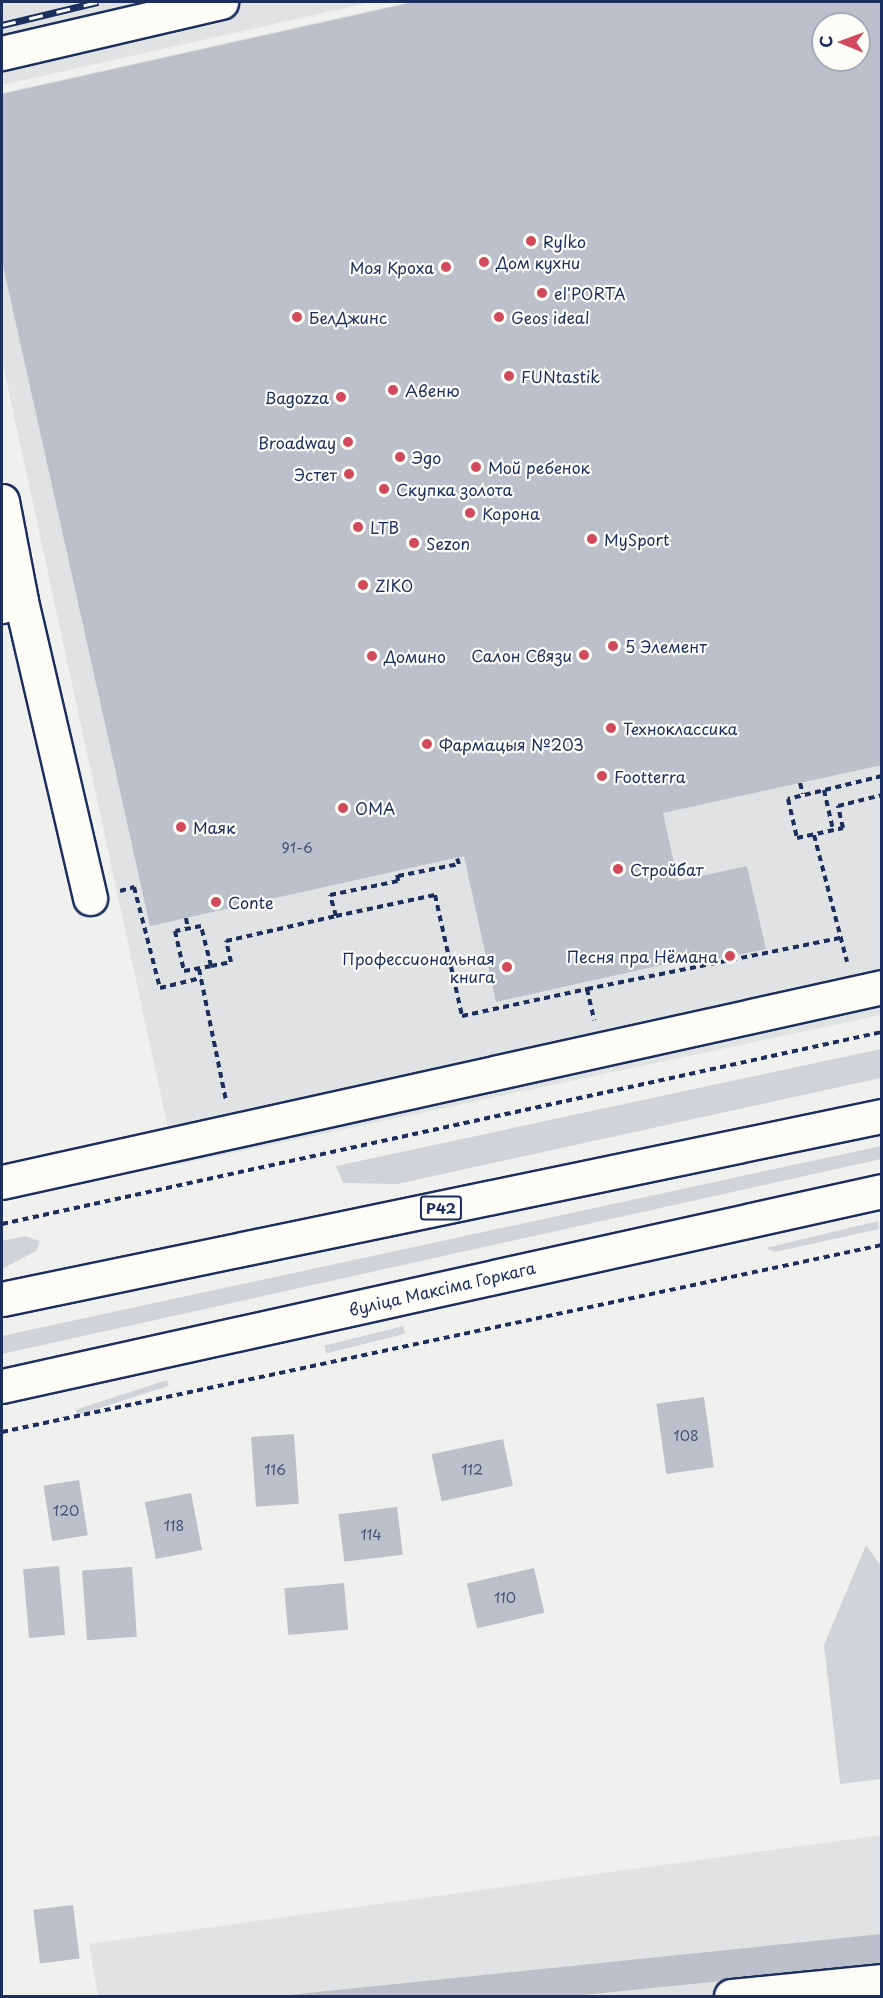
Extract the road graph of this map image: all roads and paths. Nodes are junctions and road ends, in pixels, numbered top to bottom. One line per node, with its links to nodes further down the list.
1 (221, 2): 2 (main road)
2 (2, 53)
3 (2, 501): 4 (main road)
4 (11, 604): 13 (main road)
5 (882, 776): 7 (path)
6 (800, 783): 8 (path)
7 (824, 790): 8 (path); 10 (path)
8 (803, 794): 11 (path)
9 (882, 795): 10 (path)
10 (833, 830): 11 (path)
11 (814, 835): 21 (path)
12 (457, 858): 14 (path)
13 (90, 898): 19 (path)
14 (336, 916): 17 (path); 21 (path)
15 (186, 918): 16 (path)
16 (188, 928): 17 (path); 18 (path)
17 (211, 966): 18 (path)
18 (199, 969): 19 (path)
19 (201, 978): 26 (path)
20 (882, 987): 23 (main road)
21 (587, 989): 23 (path)
22 (882, 1032): 24 (path)
23 (601, 1049): 24 (path); 26 (main road)
24 (610, 1091): 27 (path)
25 (882, 1116): 32 (main road, Р42)
26 (231, 1131): 27 (path); 28 (main road)
27 (240, 1172): 30 (path)
28 (2, 1182)
29 (882, 1191): 33 (main road, вуліца Максіма Горкага)
30 (2, 1224)
31 (882, 1245): 34 (path)
32 (2, 1299)
33 (2, 1386)
34 (2, 1432)
35 (882, 1981): 36 (main road)
36 (731, 1996)

